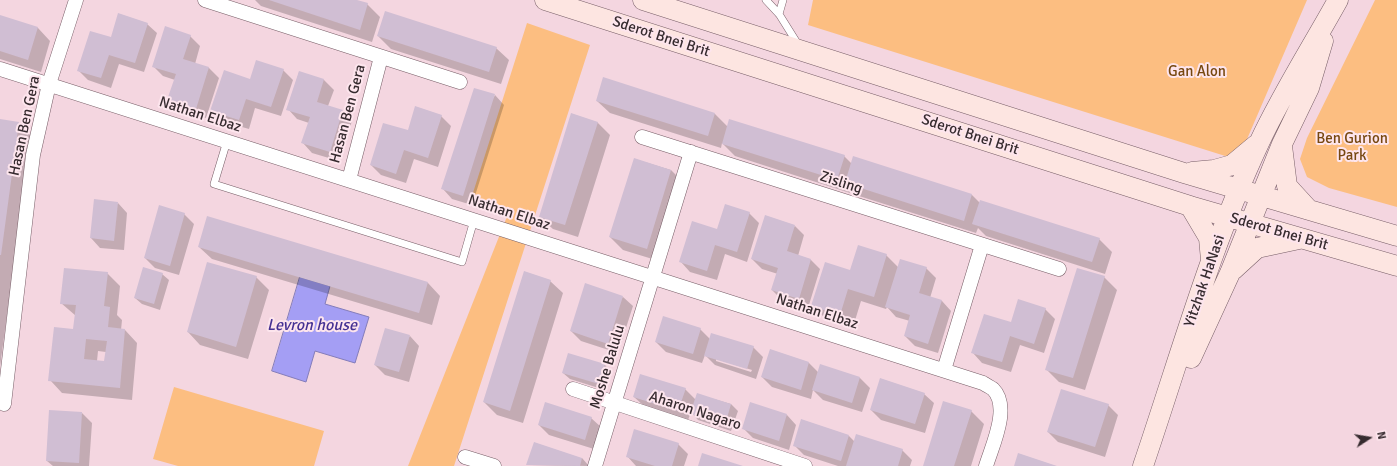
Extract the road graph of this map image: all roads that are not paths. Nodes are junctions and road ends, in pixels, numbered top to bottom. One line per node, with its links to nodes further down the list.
1 (76, 0): 14 (street, Hasan Ben Gera)
2 (205, 0): 11 (street, Hasan Ben Gera)
3 (545, 0): 24 (main road, Sderot Bnei Brit)
4 (643, 0): 10 (main road, Sderot Bnei Brit)
5 (766, 0): 8 (lane)
6 (783, 0): 8 (lane)
7 (1338, 0): 9 (main road, Yitzhak HaNasi)
8 (779, 14): 10 (lane)
9 (1329, 17): 17 (main road, Yitzhak HaNasi); 18 (main road, Yitzhak HaNasi)
10 (801, 50): 20 (main road, Sderot Bnei Brit)
11 (381, 57): 13 (street, Hasan Ben Gera); 21 (street, Hasan Ben Gera)
12 (0, 69): 14 (street, Nathan Elbaz)
13 (460, 82)
14 (50, 84): 16 (street, Nathan Elbaz); 40 (street, Hasan Ben Gera)
15 (642, 137): 19 (street, Zisling)
16 (227, 141): 21 (street, Nathan Elbaz); 27 (lane)
17 (1260, 142): 20 (main road); 22 (main road, Yitzhak HaNasi)
18 (1282, 144): 23 (main road, Yitzhak HaNasi); 25 (main road)
19 (691, 152): 31 (street, Zisling); 36 (street)
20 (1184, 173): 22 (main road, Sderot Bnei Brit)
21 (349, 180): 27 (street, Nathan Elbaz)
22 (1239, 189): 23 (main road, Sderot Bnei Brit); 26 (main road, Yitzhak HaNasi)
23 (1260, 195): 25 (main road, Sderot Bnei Brit); 28 (main road, Yitzhak HaNasi)
24 (1190, 206): 26 (main road, Sderot Bnei Brit); 32 (main road)
25 (1308, 209): 29 (main road, Sderot Bnei Brit)
26 (1228, 217): 28 (main road, Sderot Bnei Brit); 32 (main road, Yitzhak HaNasi)
27 (474, 220): 36 (street, Nathan Elbaz)
28 (1248, 223): 30 (main road, Sderot Bnei Brit); 35 (main road, Yitzhak HaNasi)
29 (1397, 236)
30 (1303, 239): 33 (main road, Sderot Bnei Brit); 35 (main road)
31 (982, 245): 34 (street, Zisling); 37 (street)
32 (1211, 261): 46 (main road, Yitzhak HaNasi)
33 (1397, 266)
34 (1059, 269)
35 (1230, 272): 47 (main road, Yitzhak HaNasi)
36 (654, 277): 37 (street, Nathan Elbaz); 39 (street, Moshe Balulu)
37 (944, 370): 45 (street, Nathan Elbaz)
38 (573, 389): 39 (street, Aharon Nagaro)
39 (615, 402): 43 (street, Moshe Balulu); 44 (street, Aharon Nagaro)
40 (4, 404)
41 (465, 456): 42 (street)
42 (494, 466)
43 (596, 466)
44 (805, 466)
45 (986, 466)
46 (1143, 466)
47 (1151, 466)

